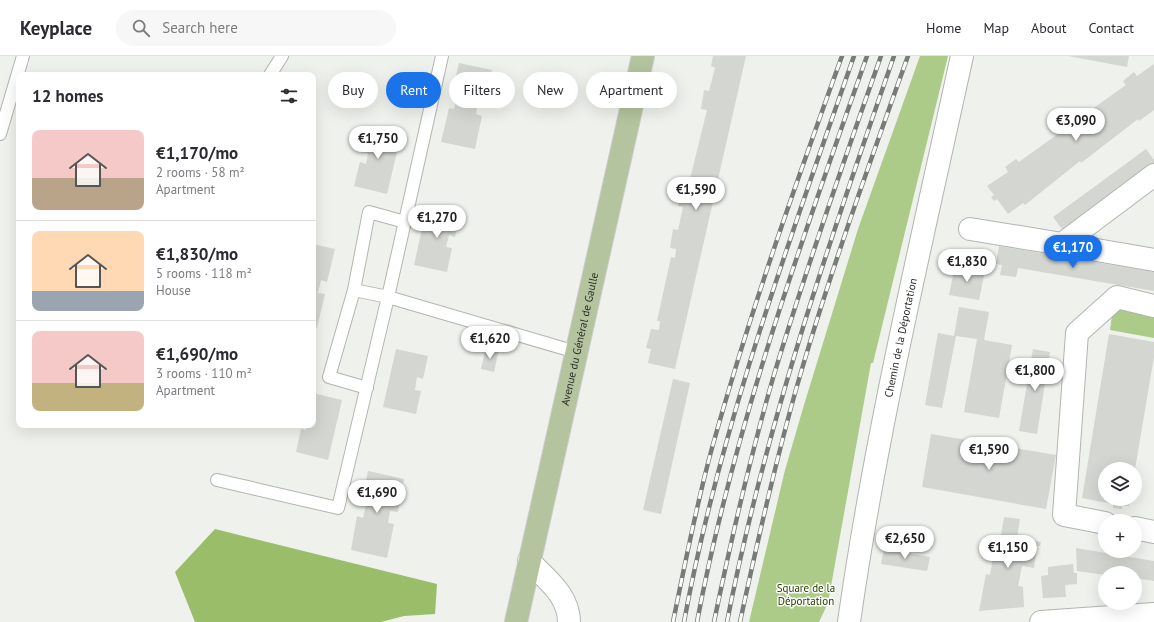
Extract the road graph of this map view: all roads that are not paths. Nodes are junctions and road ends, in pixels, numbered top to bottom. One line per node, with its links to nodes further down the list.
1 (23, 56): 6 (lane)
2 (282, 56): 7 (lane)
3 (442, 56): 11 (lane)
4 (643, 56): 18 (main road, Avenue du Général de Gaulle)
5 (962, 56): 28 (street, Chemin de la Déportation)
6 (18, 72)
7 (272, 72)
8 (16, 80): 9 (lane)
9 (0, 134)
10 (1154, 175): 13 (street)
11 (405, 222): 15 (lane); 16 (lane)
12 (970, 229): 13 (street)
13 (1062, 244): 14 (street)
14 (1154, 260)
15 (354, 290): 16 (lane); 19 (lane)
16 (388, 297): 18 (lane); 19 (lane)
17 (1154, 306): 21 (street)
18 (576, 352): 24 (main road, Avenue du Général de Gaulle)
19 (367, 388): 20 (lane)
20 (217, 480)
21 (1098, 522)
22 (1142, 529): 23 (street)
23 (1154, 532)
24 (529, 561): 26 (main road, Avenue du Général de Gaulle); 27 (street)
25 (1154, 614): 29 (street)
26 (516, 622)
27 (569, 622)
28 (849, 622)
29 (1041, 622)

